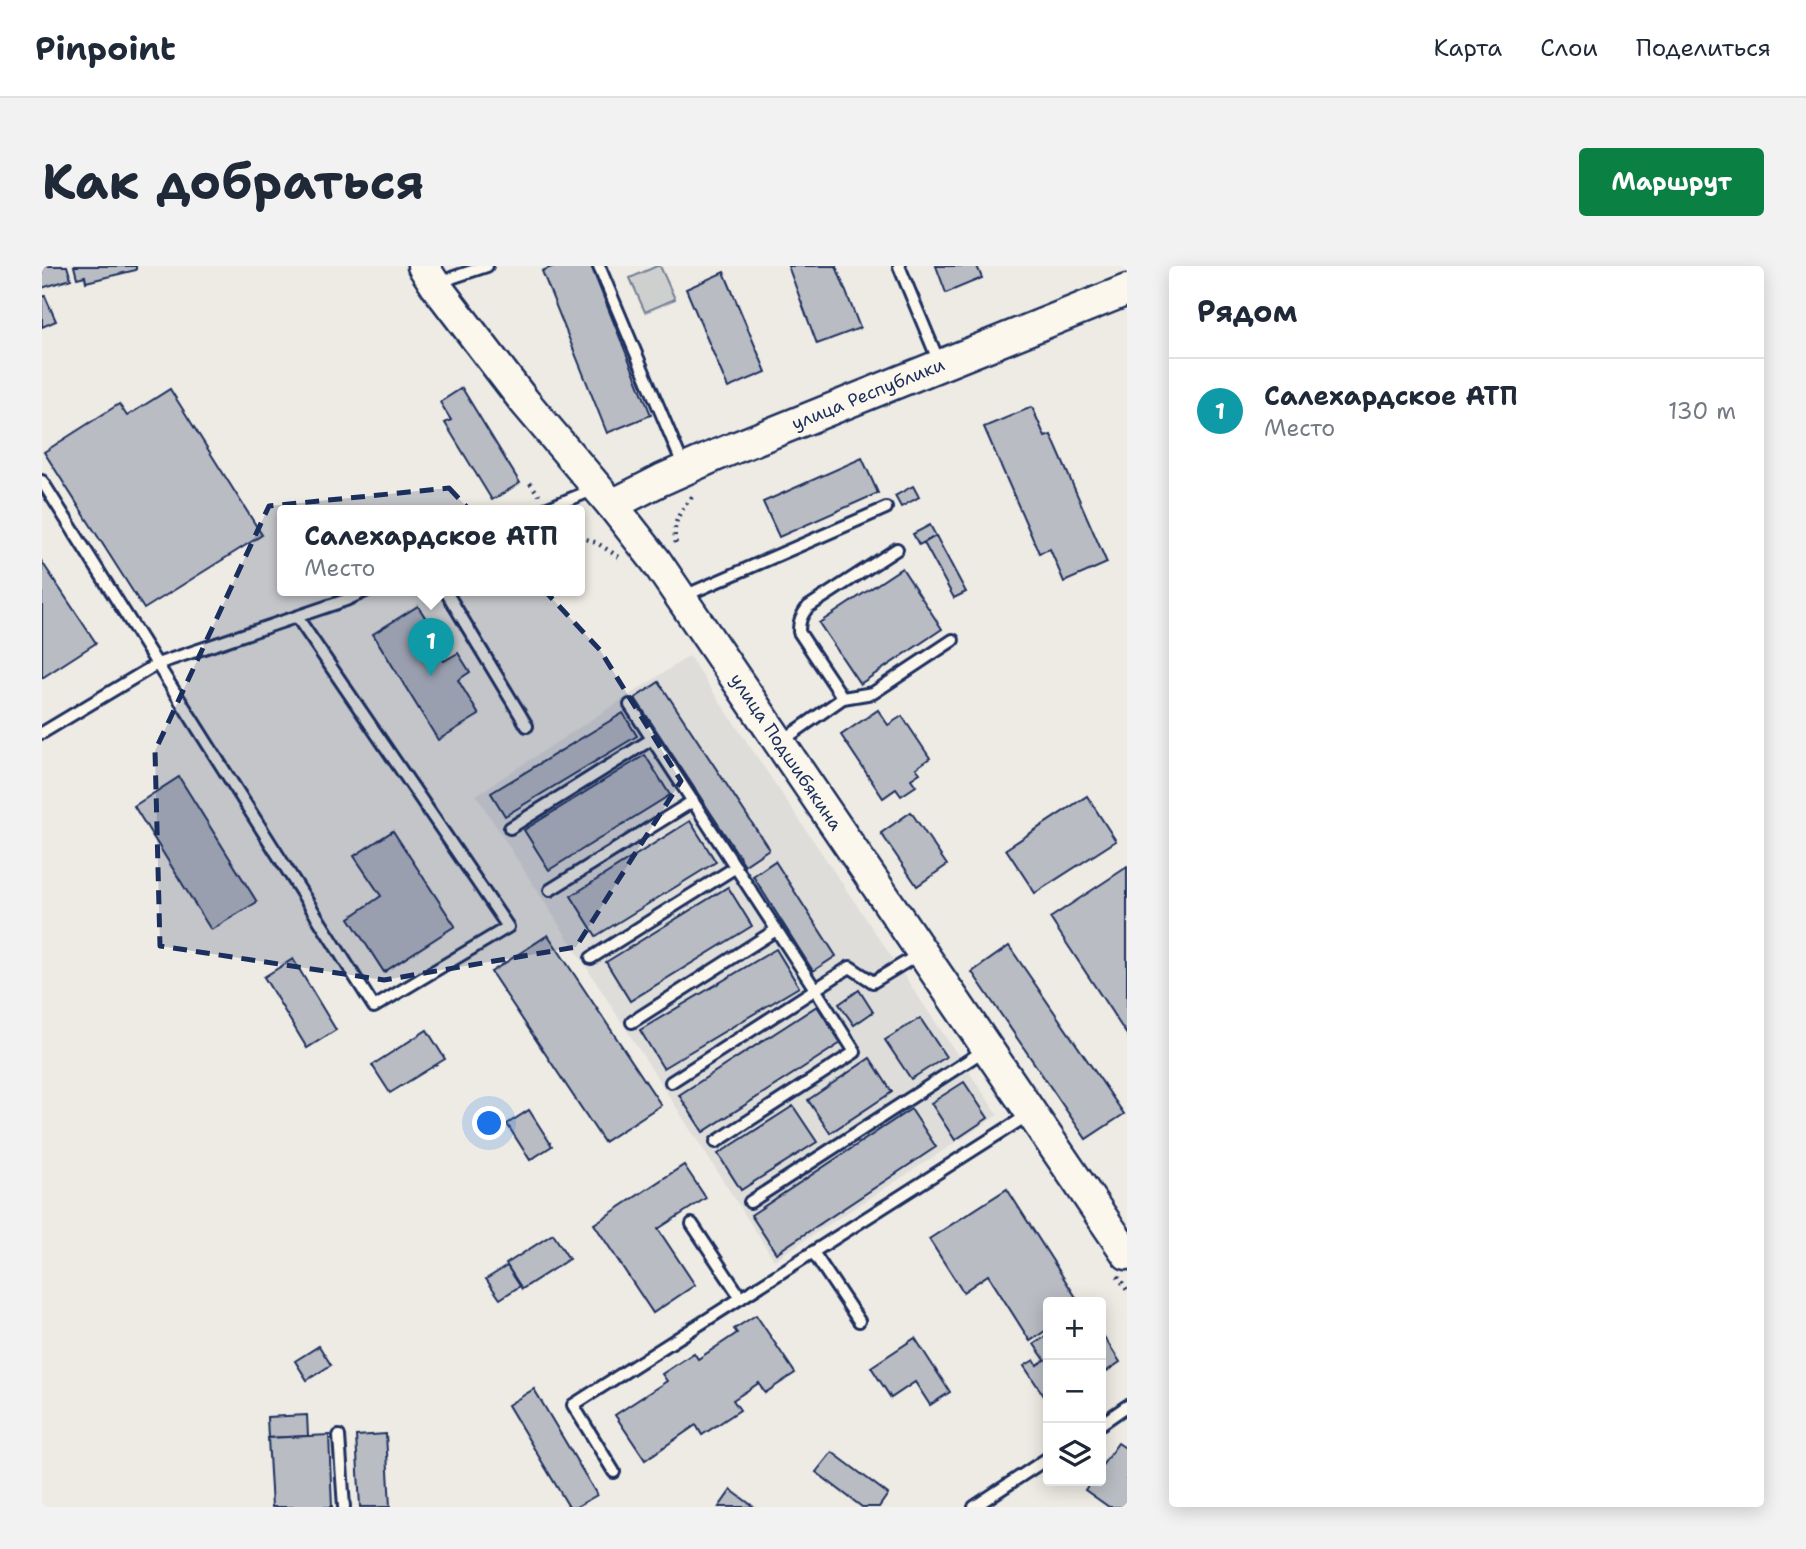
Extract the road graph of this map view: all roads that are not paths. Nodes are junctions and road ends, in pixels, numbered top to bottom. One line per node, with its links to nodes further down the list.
1 (487, 266): 4 (lane)
2 (599, 266): 7 (lane)
3 (899, 266): 6 (lane)
4 (429, 276): 9 (main road, улица Подшибякина)
5 (1127, 290): 6 (main road, улица Республики)
6 (940, 365): 7 (main road, улица Республики)
7 (694, 480): 9 (main road, улица Республики)
8 (42, 481): 18 (lane)
9 (605, 497): 10 (lane); 15 (main road, улица Подшибякина)
10 (567, 505)
11 (886, 508): 15 (lane)
12 (897, 549): 19 (lane)
13 (355, 596): 16 (lane)
14 (450, 596): 21 (lane)
15 (682, 597): 24 (main road, улица Подшибякина)
16 (297, 617): 18 (lane); 18 (lane)
17 (953, 640): 19 (lane)
18 (157, 664): 22 (lane)
19 (843, 698): 24 (lane)
20 (630, 705): 23 (lane)
21 (527, 726)
22 (42, 733)
23 (652, 739): 25 (lane); 26 (lane)
24 (780, 742): 30 (main road, улица Подшибякина)
25 (693, 801): 27 (lane); 28 (lane)
26 (510, 828)
27 (736, 867): 29 (lane); 31 (lane)
28 (550, 890)
29 (776, 930): 32 (lane); 33 (lane)
30 (921, 953): 32 (lane); 34 (main road, улица Подшибякина)
31 (590, 958)
32 (815, 989): 35 (lane); 37 (lane)
33 (632, 1022)
34 (986, 1049): 36 (main road, улица Подшибякина); 38 (lane)
35 (671, 1082)
36 (1030, 1113): 40 (lane); 41 (main road, улица Подшибякина)
37 (716, 1142)
38 (750, 1202)
39 (692, 1224): 42 (lane)
40 (813, 1252): 42 (lane); 43 (lane)
41 (1127, 1254)
42 (741, 1298): 48 (lane)
43 (859, 1321)
44 (1127, 1406): 45 (lane)
45 (1106, 1420)
46 (340, 1436): 49 (lane)
47 (1043, 1461): 50 (lane)
48 (614, 1472)
49 (344, 1507)
50 (974, 1507)

